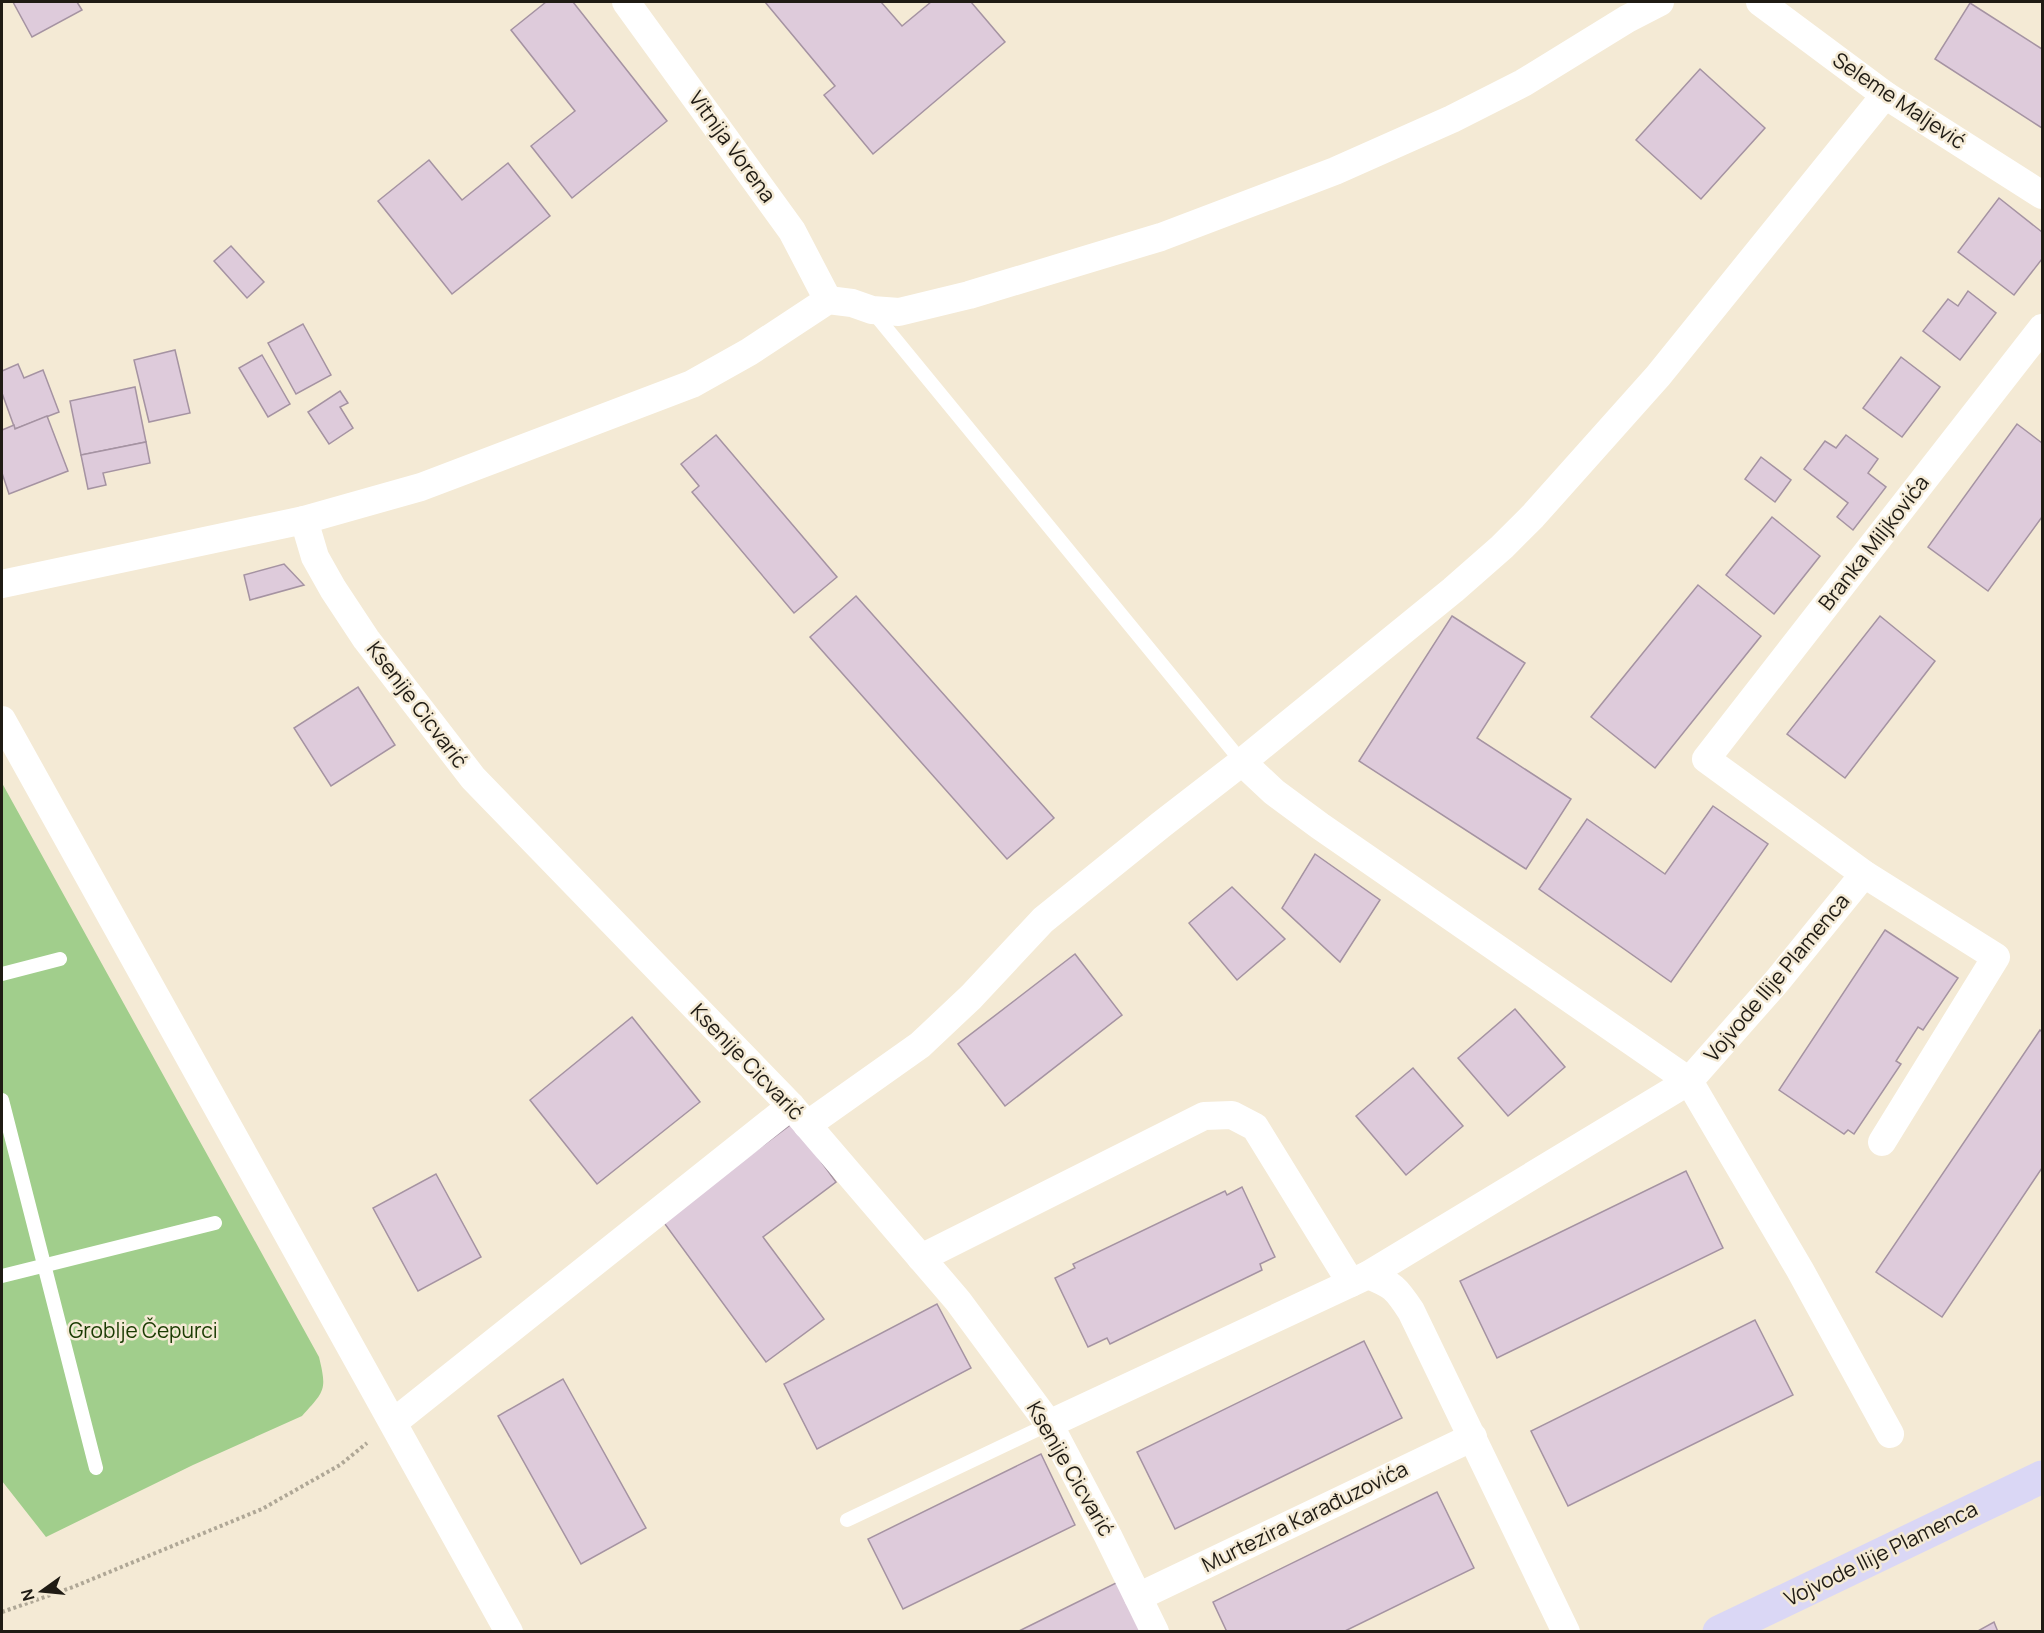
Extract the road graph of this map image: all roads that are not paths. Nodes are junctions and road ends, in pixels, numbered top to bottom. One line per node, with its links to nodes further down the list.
1 (626, 2): 6 (street, Vitnija Vorena)
2 (1660, 2): 7 (street)
3 (1760, 2): 4 (street, Seleme Maljević)
4 (1885, 95): 5 (street, Seleme Maljević); 13 (street)
5 (2043, 195)
6 (828, 300): 7 (street); 9 (street)
7 (872, 310): 13 (lane)
8 (2043, 328): 12 (street, Branka Miljkovića)
9 (304, 520): 10 (street); 19 (street, Ksenije Cicvarić)
10 (2, 584)
11 (2, 720): 26 (street)
12 (1706, 759): 14 (street, Vojvode Ilije Plamenca)
13 (1242, 762): 17 (street); 19 (street)
14 (1864, 874): 17 (street, Vojvode Ilije Plamenca); 20 (street, Vojvode Ilije Plamenca)
15 (60, 959): 16 (lane)
16 (2, 974)
17 (1689, 1080): 25 (street, Vojvode Ilije Plamenca); 28 (street)
18 (2, 1100): 23 (lane)
19 (799, 1116): 22 (street, Ksenije Cicvarić); 26 (street)
20 (1882, 1142)
21 (215, 1223): 23 (lane)
22 (921, 1258): 25 (street); 27 (street, Ksenije Cicvarić)
23 (44, 1267): 24 (lane); 30 (lane)
24 (2, 1276)
25 (1359, 1279): 27 (street, Vojvode Ilije Plamenca); 29 (street)
26 (394, 1422): 34 (street)
27 (1049, 1424): 32 (lane); 33 (street, Ksenije Cicvarić)
28 (1890, 1434)
29 (1473, 1437): 33 (street, Murtezira Karađuzovića); 36 (street)
30 (96, 1468)
31 (2043, 1477): 37 (street, Vojvode Ilije Plamenca)
32 (847, 1520)
33 (1138, 1596): 35 (street, Ksenije Cicvarić)
34 (509, 1632)
35 (1155, 1632)
36 (1566, 1632)
37 (1719, 1632)

